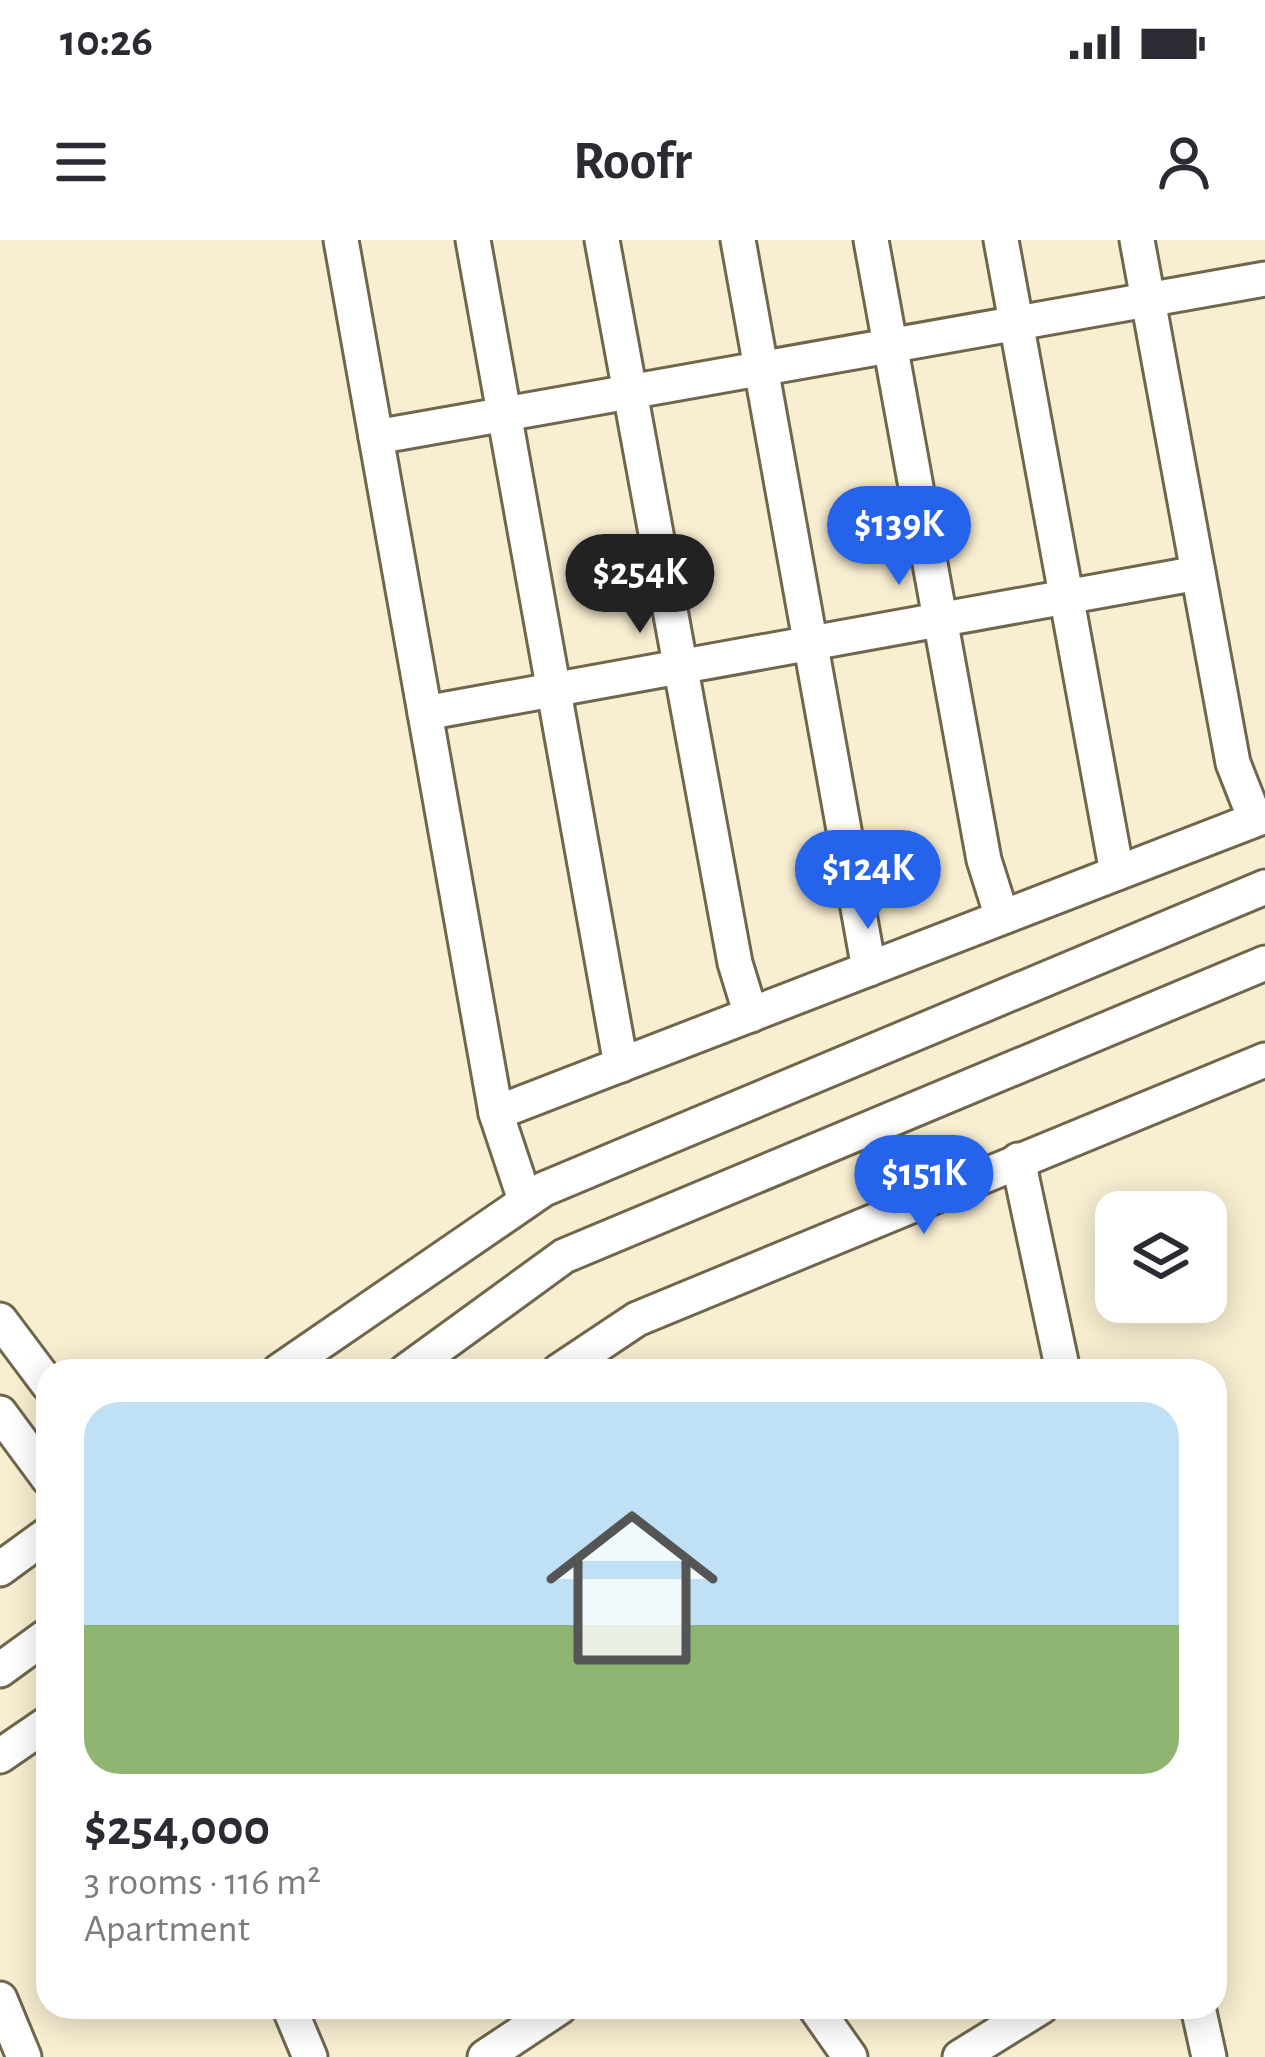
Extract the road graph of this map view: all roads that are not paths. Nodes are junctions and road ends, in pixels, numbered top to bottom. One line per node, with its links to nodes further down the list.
1 (341, 240): 15 (street)
2 (473, 240): 14 (street)
3 (602, 240): 13 (street)
4 (738, 240): 12 (street)
5 (872, 240): 11 (street)
6 (1001, 240): 10 (street)
7 (1137, 240): 9 (street)
8 (1265, 280): 9 (street)
9 (1148, 300): 10 (street); 16 (street)
10 (1016, 324): 11 (street); 17 (street)
11 (891, 346): 12 (street); 18 (street)
12 (761, 368): 13 (street); 19 (street)
13 (630, 392): 14 (street); 20 (street)
14 (505, 414): 15 (street); 21 (street)
15 (376, 437): 22 (street)
16 (1198, 573): 17 (street); 23 (street)
17 (1066, 597): 18 (street); 24 (street)
18 (940, 620): 19 (street); 26 (street)
19 (810, 643): 20 (street); 28 (street)
20 (681, 667): 21 (street); 29 (street)
21 (554, 689): 22 (street); 31 (street)
22 (425, 713): 32 (street)
23 (1260, 817): 24 (street)
24 (1117, 873): 26 (street)
25 (1265, 887): 34 (street)
26 (1002, 917): 28 (street)
27 (1265, 963): 37 (street)
28 (869, 969): 29 (street)
29 (751, 1015): 31 (street)
30 (1265, 1060): 33 (street)
31 (620, 1065): 32 (street)
32 (496, 1113): 34 (street)
33 (1018, 1160): 38 (street); 39 (street)
34 (525, 1201): 36 (street)
35 (0, 1320): 40 (street)
36 (296, 1359)
37 (422, 1359)
38 (577, 1359)
39 (1060, 1359)
40 (36, 1368)
41 (0, 1414): 42 (street)
42 (36, 1462)
43 (36, 1543): 44 (street)
44 (0, 1569)
45 (36, 1644): 46 (street)
46 (0, 1670)
47 (36, 1732): 48 (street)
48 (0, 1756)
49 (0, 2000): 55 (street)
50 (294, 2019): 56 (street)
51 (542, 2019): 57 (street)
52 (823, 2019): 58 (street)
53 (1022, 2019): 59 (street)
54 (1201, 2019): 60 (street)
55 (24, 2057)
56 (309, 2057)
57 (485, 2057)
58 (850, 2057)
59 (960, 2057)
60 (1209, 2057)

